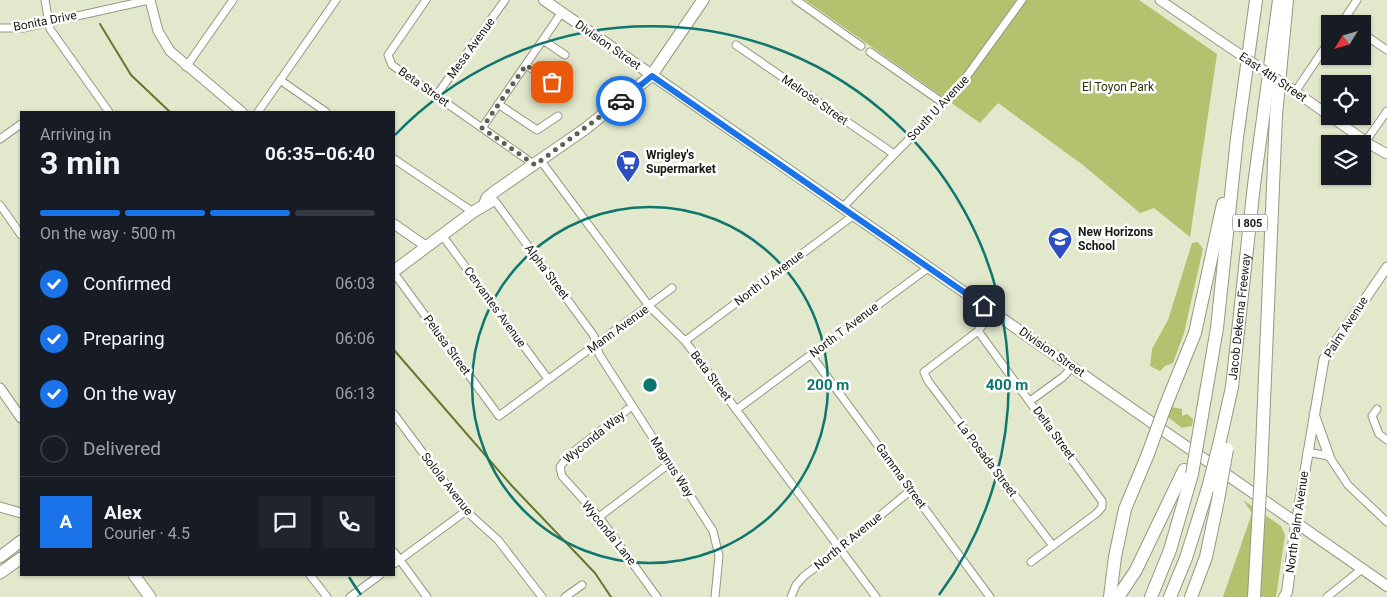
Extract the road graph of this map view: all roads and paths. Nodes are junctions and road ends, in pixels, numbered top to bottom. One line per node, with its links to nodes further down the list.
1 (45, 0): 18 (street)
2 (150, 0): 18 (street, Bonita Drive); 29 (street)
3 (233, 0): 29 (street)
4 (336, 0): 31 (street)
5 (426, 0): 34 (street, Beta Street)
6 (505, 0): 34 (street, Mesa Avenue)
7 (544, 0): 16 (main road, Division Street)
8 (703, 0): 30 (main road)
9 (796, 0): 23 (street)
10 (1022, 0): 35 (street, South U Avenue)
11 (1160, 0): 33 (street, East 4th Street, bridge)
12 (1256, 0): 47 (highway, Jacob Dekema Freeway / I 805)
13 (1280, 0): 86 (highway, Jacob Dekema Freeway / I 805)
14 (1288, 0): 130 (highway, bridge)
15 (1357, 0): 17 (street)
16 (562, 12): 21 (street); 30 (main road, Division Street)
17 (1348, 15)
18 (48, 22): 19 (street, Bonita Drive); 37 (street)
19 (0, 28)
20 (1371, 39): 24 (street)
21 (543, 40): 27 (street); 28 (street)
22 (736, 45): 50 (street, Melrose Street)
23 (861, 46)
24 (1387, 50)
25 (870, 52): 35 (street)
26 (1321, 52): 33 (street)
27 (565, 54)
28 (526, 65): 32 (street); 36 (street)
29 (186, 68): 38 (street)
30 (652, 76): 53 (main road); 56 (main road, Division Street)
31 (280, 80): 39 (street); 40 (street)
32 (552, 82)
33 (1292, 90): 45 (street, East 4th Street)
34 (436, 96): 44 (street, Beta Street)
35 (943, 103): 50 (street, South U Avenue)
36 (498, 104): 42 (street); 44 (street)
37 (109, 111)
38 (241, 111)
39 (259, 111)
40 (325, 111)
41 (1387, 111): 46 (street)
42 (558, 116)
43 (20, 125): 48 (street)
44 (482, 128): 53 (street, Beta Street)
45 (1356, 135)
46 (1371, 135)
47 (1237, 138): 91 (highway, Jacob Dekema Freeway / I 805, bridge); 125 (highway, bridge)
48 (0, 139)
49 (1371, 145): 51 (street, East 4th Street)
50 (894, 154): 56 (street, South U Avenue)
51 (1387, 154)
52 (395, 160): 57 (street)
53 (538, 163): 54 (main road); 68 (street, Beta Street)
54 (490, 202): 57 (main road); 72 (street, Alpha Street)
55 (0, 205): 60 (street)
56 (843, 207): 58 (main road, Division Street)
57 (473, 212): 61 (main road)
58 (854, 216): 64 (main road, Division Street); 71 (street, North U Avenue)
59 (395, 225): 62 (street)
60 (20, 234)
61 (442, 235): 62 (main road); 75 (street, Cervantes Avenue)
62 (427, 247): 65 (main road)
63 (1387, 267): 81 (street, Palm Avenue)
64 (928, 268): 69 (main road, Division Street); 73 (street, North T Avenue)
65 (395, 271)
66 (395, 273): 83 (street, Pelusa Street)
67 (672, 288): 68 (street, Mann Avenue)
68 (649, 306): 71 (street, Beta Street); 72 (street, Mann Avenue)
69 (994, 312): 70 (street); 74 (main road, Division Street)
70 (978, 331): 77 (street, Delta Street); 100 (street, La Posada Street)
71 (685, 341): 80 (street, Beta Street)
72 (596, 345): 75 (street, Mann Avenue); 78 (street, Magnus Way)
73 (811, 355): 80 (street, North T Avenue); 92 (street, Gamma Street)
74 (1073, 366): 77 (street); 98 (main road, Division Street)
75 (548, 379): 83 (street, Mann Avenue)
76 (0, 388): 84 (street)
77 (1030, 401): 100 (street, Delta Street)
78 (632, 406): 89 (street, Magnus Way); 90 (street, Wyconda Way)
79 (1377, 409): 85 (street)
80 (736, 410): 101 (street, Beta Street)
81 (1313, 412): 87 (street, Palm Avenue); 88 (street)
82 (395, 415): 94 (street, Solola Avenue)
83 (499, 416)
84 (20, 417)
85 (1387, 440)
86 (1223, 447): 128 (highway, Jacob Dekema Freeway / I 805, bridge); 129 (highway, bridge)
87 (1307, 452): 88 (street); 98 (street, North Palm Avenue)
88 (1329, 456): 97 (street)
89 (670, 463): 96 (street); 121 (street, Magnus Way)
90 (560, 470): 96 (street, Wyconda Lane)
91 (1188, 472): 126 (highway); 127 (highway)
92 (911, 490): 101 (street, North R Avenue); 124 (street, Gamma Street)
93 (0, 507): 95 (street)
94 (466, 511): 104 (street); 118 (street, Solola Avenue)
95 (20, 513)
96 (598, 517): 120 (street, Wyconda Lane)
97 (1387, 522)
98 (1296, 524): 106 (main road, Division Street); 113 (main road, North Palm Avenue)
99 (20, 542): 102 (main road)
100 (1053, 546): 105 (street)
101 (840, 549): 122 (street, North R Avenue); 123 (street, Beta Street)
102 (0, 557)
103 (20, 559): 107 (main road)
104 (397, 562): 117 (street)
105 (1031, 562)
106 (1362, 569): 112 (main road, Division Street); 131 (street)
107 (0, 573)
108 (135, 576): 114 (main road)
109 (311, 576): 115 (street)
110 (379, 576): 116 (street)
111 (582, 585): 119 (street)
112 (1387, 586)
113 (1287, 595)
114 (150, 597)
115 (327, 597)
116 (350, 597)
117 (427, 597)
118 (542, 597)
119 (565, 597)
120 (657, 597)
121 (715, 597)
122 (791, 597)
123 (876, 597)
124 (990, 597)
125 (1110, 597)
126 (1118, 597)
127 (1150, 597)
128 (1170, 597)
129 (1191, 597)
130 (1254, 597)
131 (1327, 597)

